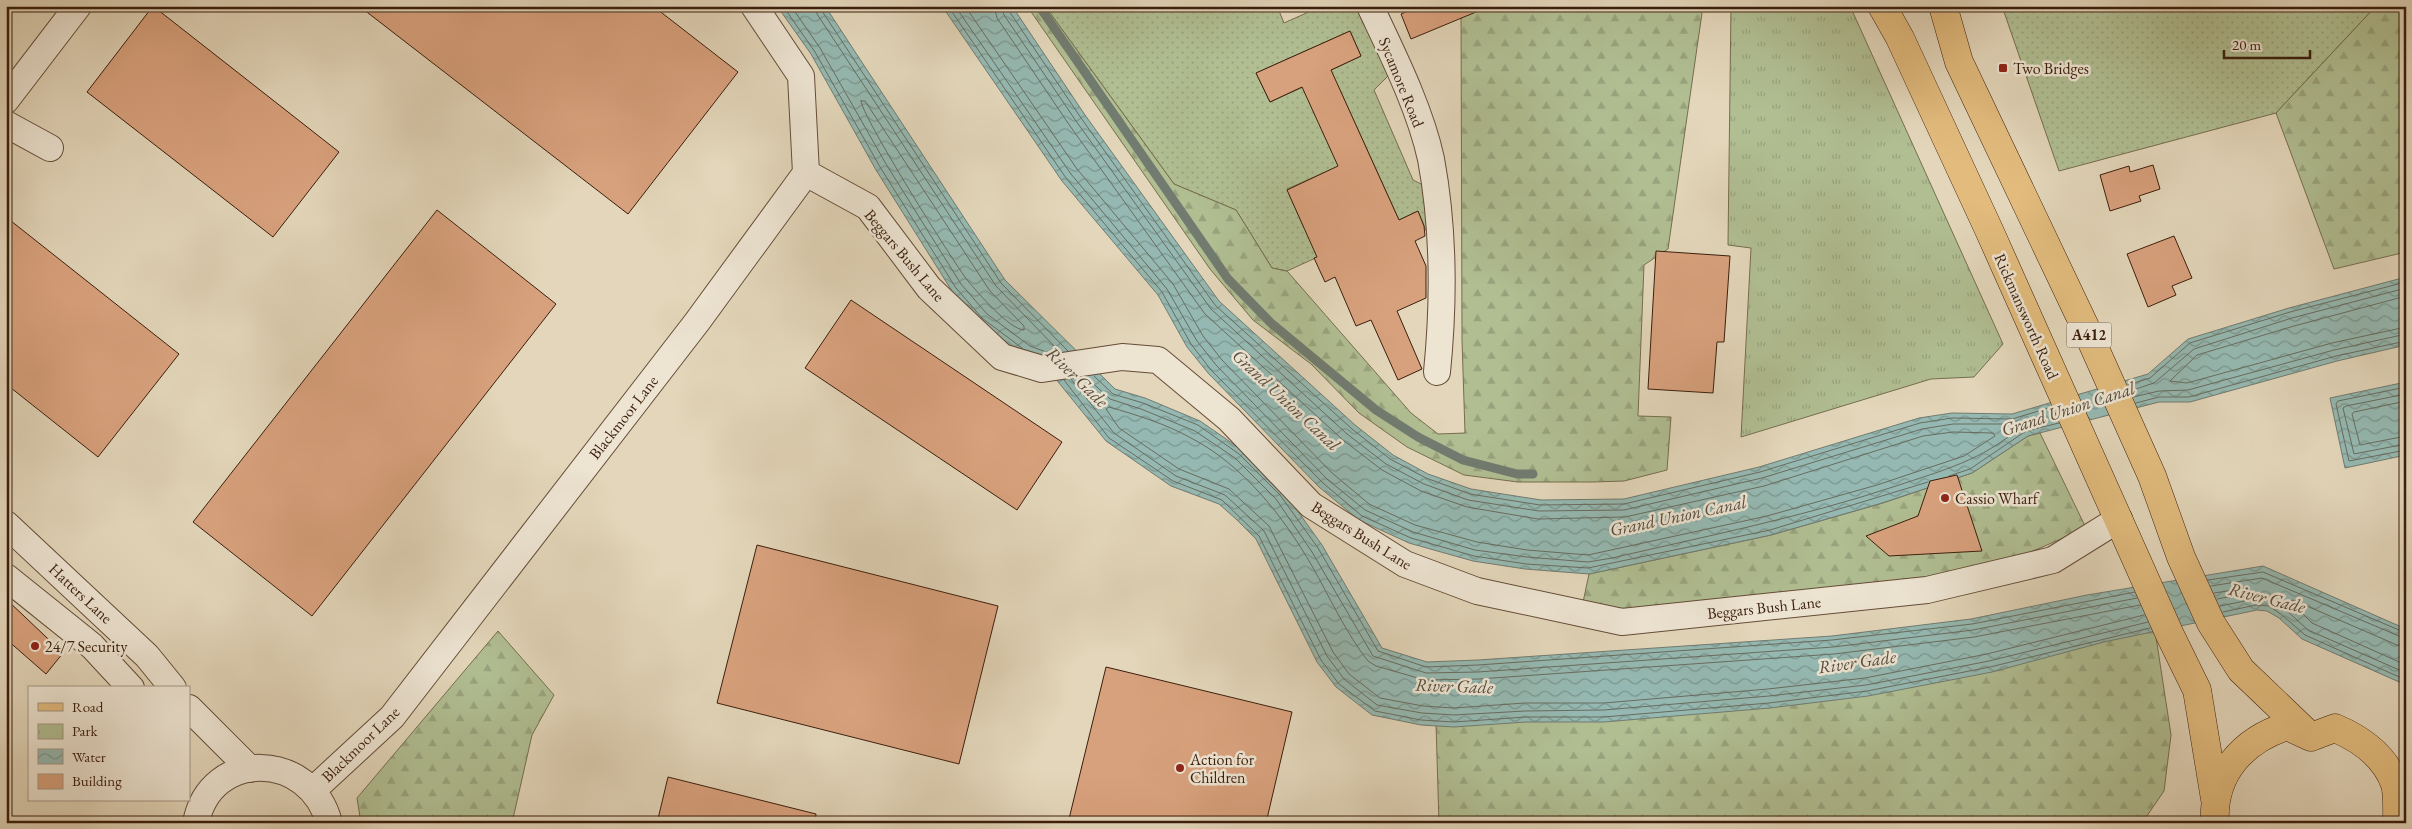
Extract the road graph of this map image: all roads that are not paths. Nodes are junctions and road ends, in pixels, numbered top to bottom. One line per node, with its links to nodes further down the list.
1 (78, 6): 6 (street)
2 (754, 6): 9 (street)
3 (1370, 6): 10 (street, Sycamore Road)
4 (1882, 6): 11 (main road, Rickmansworth Road / A412)
5 (1943, 6): 17 (main road, A412)
6 (6, 100)
7 (6, 124): 8 (street)
8 (50, 148)
9 (806, 173): 11 (street, Beggars Bush Lane); 19 (street, Blackmoor Lane)
10 (1437, 372)
11 (2119, 519): 21 (main road, Rickmansworth Road / A412)
12 (6, 524): 15 (street, Hatters Lane)
13 (6, 577): 14 (street)
14 (129, 686)
15 (171, 686)
16 (190, 709): 18 (street)
17 (2311, 737): 21 (main road); 24 (main road)
18 (250, 769): 19 (street); 22 (street)
19 (313, 790): 23 (street)
20 (189, 802): 22 (street)
21 (2215, 811)
22 (194, 823)
23 (329, 823)
24 (2397, 823)

